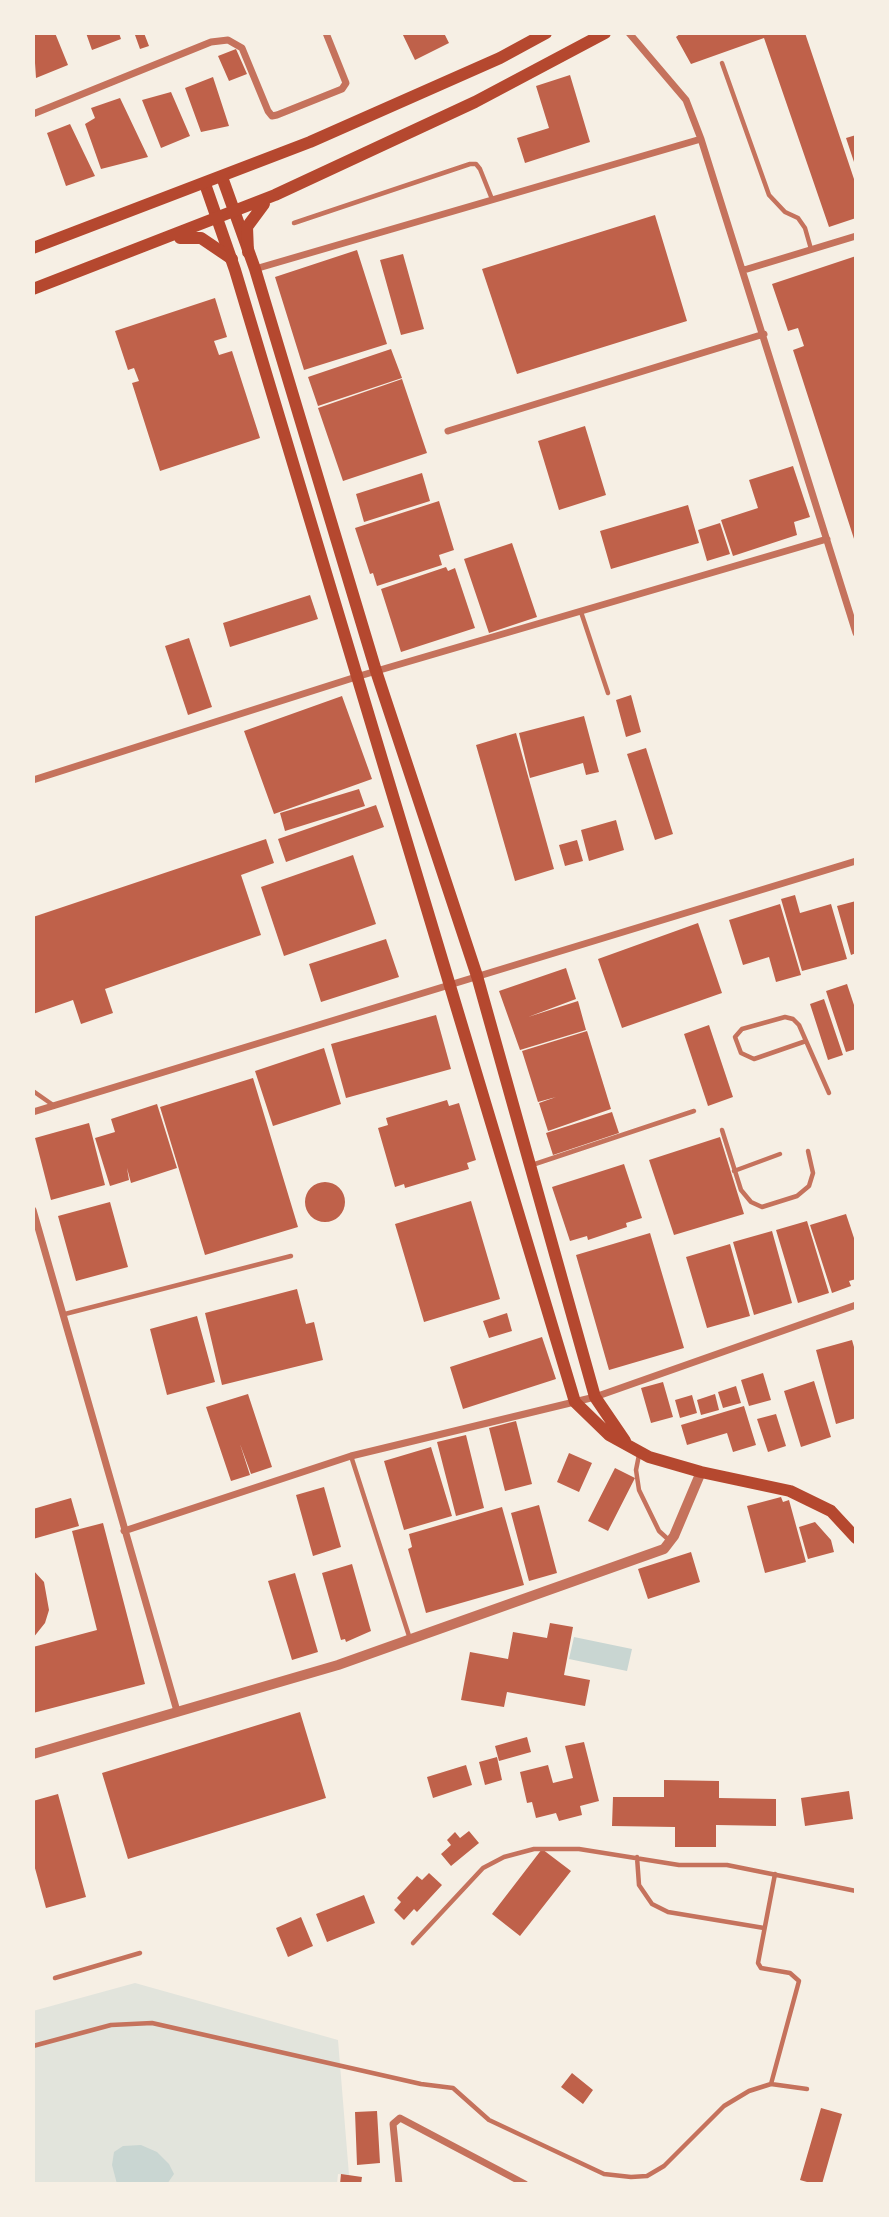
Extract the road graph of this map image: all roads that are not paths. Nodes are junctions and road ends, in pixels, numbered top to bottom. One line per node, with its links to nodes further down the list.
1 (326, 33): 6 (street)
2 (546, 33): 8 (main road)
3 (605, 33): 10 (main road)
4 (629, 33): 7 (street)
5 (722, 63): 18 (lane)
6 (33, 114)
7 (701, 139): 11 (street); 22 (street)
8 (222, 177): 9 (main road); 12 (main road)
9 (205, 184): 13 (main road); 17 (main road)
10 (275, 195): 12 (main road); 19 (main road)
11 (492, 199): 14 (lane); 21 (street)
12 (235, 213): 13 (main road); 19 (main road)
13 (218, 219): 16 (main road); 20 (main road)
14 (294, 223)
15 (856, 236): 18 (street)
16 (153, 242): 20 (main road); 23 (main road)
17 (33, 248)
18 (811, 250): 22 (street)
19 (248, 252): 21 (main road)
20 (232, 259): 30 (main road)
21 (255, 270): 29 (main road)
22 (744, 270): 24 (street)
23 (33, 289)
24 (764, 334): 25 (street); 26 (street)
25 (448, 431)
26 (827, 539): 27 (street); 28 (street)
27 (580, 611): 29 (street); 31 (lane)
28 (856, 633)
29 (376, 671): 30 (street); 34 (main road)
30 (356, 677): 32 (street); 35 (main road)
31 (608, 693)
32 (33, 780)
33 (856, 861): 34 (street)
34 (477, 976): 35 (street); 45 (main road)
35 (452, 983): 39 (street); 52 (main road)
36 (806, 1041): 36 (lane); 38 (lane)
37 (33, 1091): 39 (lane)
38 (829, 1093)
39 (53, 1105): 41 (street)
40 (694, 1111): 45 (lane)
41 (33, 1112)
42 (722, 1130): 46 (lane)
43 (808, 1151): 46 (lane)
44 (780, 1154): 46 (lane)
45 (531, 1165): 51 (main road)
46 (734, 1171)
47 (33, 1210): 50 (street)
48 (291, 1256): 50 (lane)
49 (856, 1305): 51 (street)
50 (65, 1314): 57 (street)
51 (595, 1396): 52 (street); 53 (main road)
52 (575, 1402): 53 (main road); 55 (street)
53 (628, 1445): 54 (main road)
54 (640, 1451): 56 (main road); 59 (lane)
55 (351, 1456): 57 (street); 60 (lane)
56 (701, 1472): 58 (main road); 59 (street)
57 (124, 1531): 61 (street)
58 (856, 1538)
59 (671, 1542): 60 (street)
60 (411, 1639): 61 (street)
61 (177, 1711): 62 (street)
62 (33, 1754)
63 (637, 1857): 64 (lane); 66 (lane); 67 (lane)
64 (775, 1874): 65 (lane); 66 (lane)
65 (856, 1891)
66 (764, 1928): 71 (lane)
67 (413, 1943)
68 (140, 1953): 69 (lane)
69 (55, 1978)
70 (33, 2046): 71 (lane)
71 (771, 2084): 72 (lane)
72 (807, 2089)
73 (399, 2184): 74 (street)
74 (526, 2184)

